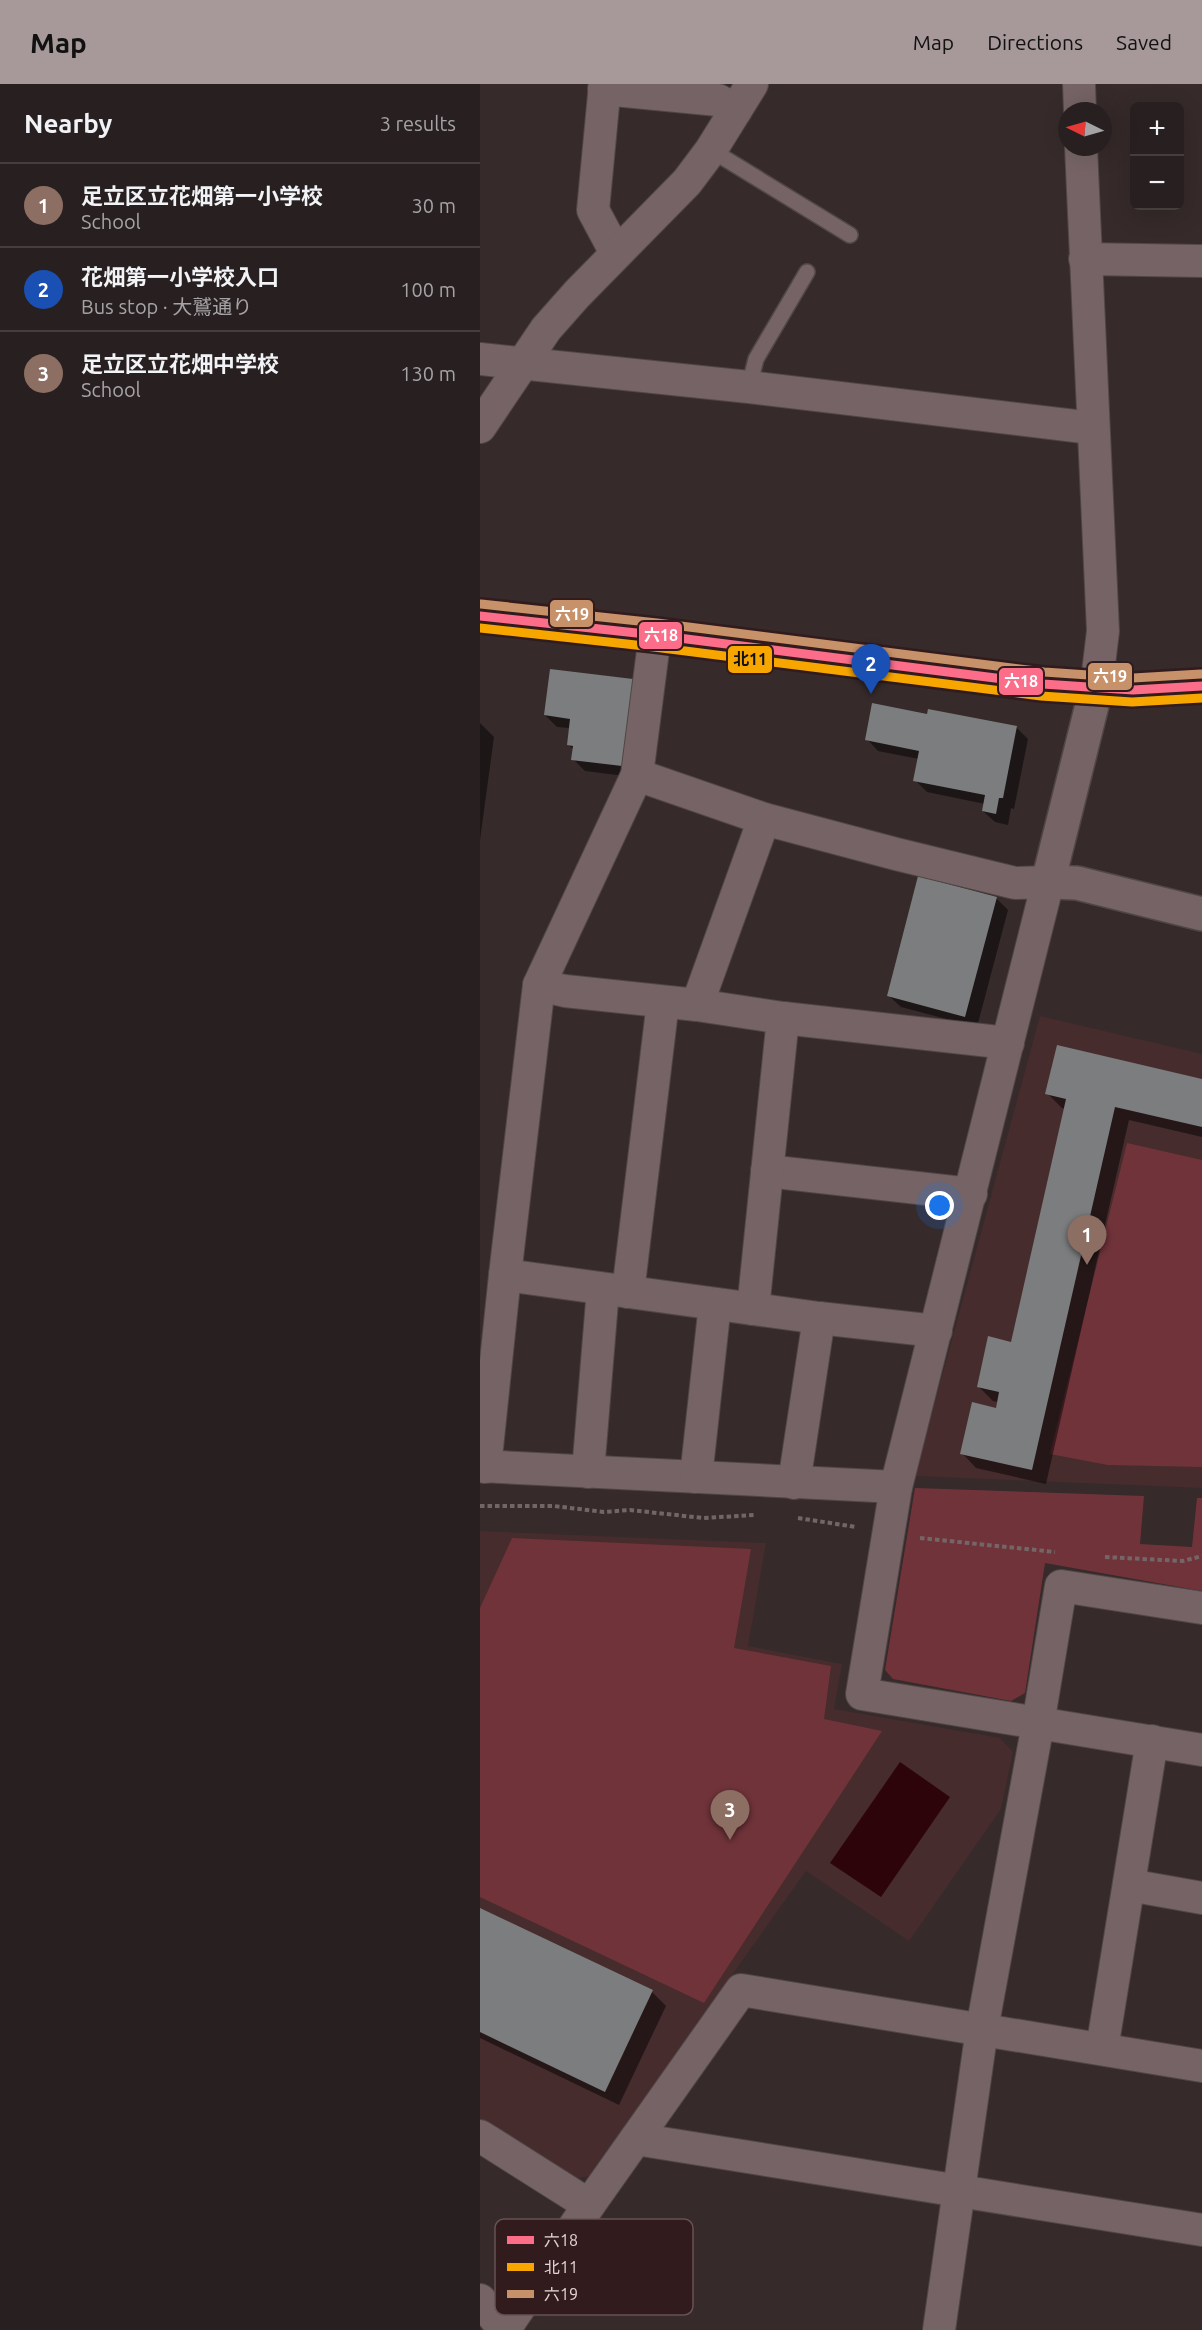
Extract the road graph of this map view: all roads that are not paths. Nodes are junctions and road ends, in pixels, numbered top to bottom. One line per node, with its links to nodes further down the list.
1 (752, 84): 5 (street)
2 (1079, 84): 4 (street)
3 (604, 87): 5 (street); 9 (street)
4 (1080, 102)
5 (735, 110): 6 (street)
6 (711, 150): 8 (lane); 9 (street)
7 (1081, 156): 10 (street)
8 (850, 235)
9 (616, 253): 14 (street)
10 (1085, 259): 11 (street); 17 (street)
11 (1202, 261)
12 (807, 272): 15 (lane)
13 (480, 359): 14 (street)
14 (522, 363): 15 (street); 16 (street)
15 (749, 387): 17 (street)
16 (480, 427)
17 (1092, 428): 21 (street)
18 (480, 616): 19 (street)
19 (656, 635): 21 (street); 22 (street)
20 (1202, 686): 21 (street)
21 (1096, 689): 24 (street)
22 (637, 775): 23 (street); 26 (street)
23 (764, 819): 24 (street); 28 (street)
24 (1048, 882): 25 (street); 30 (street)
25 (1202, 914)
26 (539, 985): 27 (street); 33 (street)
27 (663, 1002): 28 (street); 34 (street)
28 (698, 1005): 29 (street)
29 (783, 1018): 30 (street); 31 (street)
30 (1008, 1044): 32 (street)
31 (767, 1171): 32 (street); 36 (street)
32 (971, 1194): 38 (street)
33 (505, 1275): 34 (street); 39 (street)
34 (615, 1290): 35 (street); 40 (street)
35 (715, 1304): 36 (street); 41 (street)
36 (753, 1309): 37 (street)
37 (819, 1318): 38 (street); 42 (street)
38 (936, 1331): 43 (street)
39 (483, 1466): 40 (street)
40 (588, 1472): 41 (street)
41 (696, 1477): 42 (street)
42 (794, 1484): 43 (street)
43 (896, 1487): 45 (street)
44 (1202, 1608): 45 (street)
45 (1038, 1724): 46 (street); 50 (street)
46 (1152, 1741): 47 (street); 48 (street)
47 (1202, 1750)
48 (1129, 1886): 49 (street); 51 (street)
49 (1202, 1898)
50 (982, 2029): 51 (street); 54 (street); 55 (street)
51 (1102, 2049): 52 (street)
52 (1202, 2066)
53 (480, 2136): 56 (street)
54 (636, 2139): 55 (street); 56 (street)
55 (960, 2191): 58 (street); 62 (street)
56 (589, 2205): 57 (street)
57 (579, 2219)
58 (1202, 2230)
59 (480, 2300): 61 (street)
60 (514, 2315): 61 (street)
61 (504, 2330)
62 (939, 2330)

